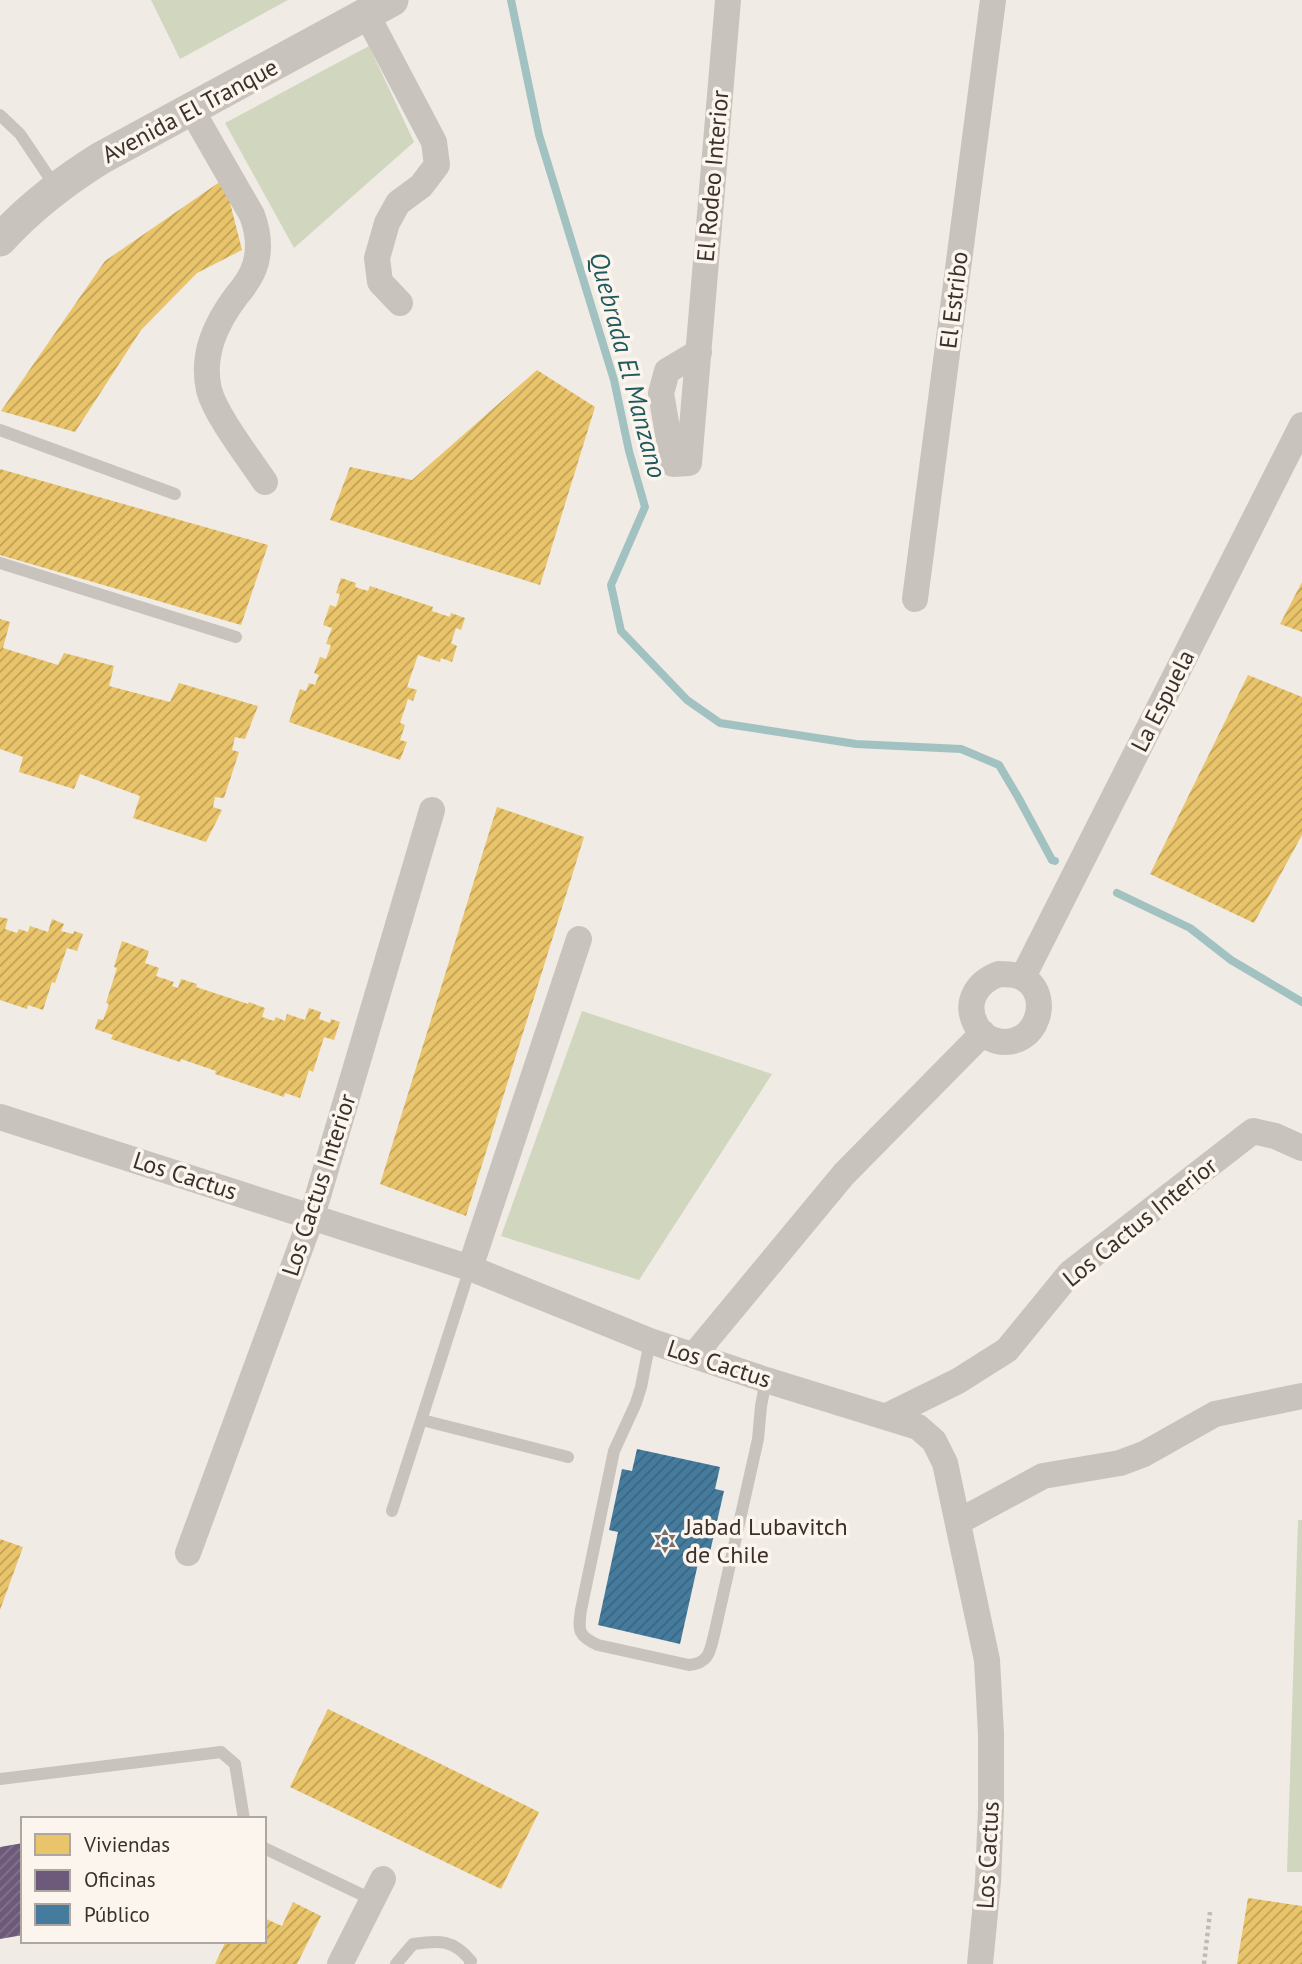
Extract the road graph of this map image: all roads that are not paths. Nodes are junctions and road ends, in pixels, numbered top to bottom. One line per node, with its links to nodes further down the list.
1 (727, 0): 9 (street, El Rodeo Interior)
2 (993, 0): 15 (street, El Estribo)
3 (379, 7): 4 (street, Avenida El Tranque); 8 (street)
4 (191, 110): 6 (street, Avenida El Tranque); 12 (street)
5 (0, 115): 6 (lane)
6 (57, 189): 7 (street, Avenida El Tranque)
7 (0, 240)
8 (400, 303)
9 (699, 352)
10 (1302, 425): 19 (street, La Espuela)
11 (0, 430): 13 (lane)
12 (265, 482)
13 (175, 494)
14 (0, 563): 16 (lane)
15 (915, 599)
16 (236, 637)
17 (432, 810): 23 (street, Los Cactus Interior)
18 (579, 939): 24 (street)
19 (1023, 977): 20 (street); 20 (street)
20 (982, 1033): 26 (street)
21 (0, 1117): 23 (street, Los Cactus)
22 (1302, 1148): 29 (street, Los Cactus Interior)
23 (312, 1216): 24 (street, Los Cactus); 34 (street, Los Cactus Interior)
24 (470, 1268): 25 (street, Los Cactus); 30 (lane)
25 (650, 1341): 26 (street, Los Cactus); 27 (lane)
26 (694, 1355): 27 (street, Los Cactus)
27 (766, 1380): 29 (street, Los Cactus)
28 (1302, 1396): 33 (street)
29 (887, 1416): 33 (street, Los Cactus)
30 (422, 1420): 31 (lane); 32 (lane)
31 (568, 1457)
32 (392, 1511)
33 (958, 1522): 42 (street, Los Cactus)
34 (188, 1553)
35 (0, 1779): 36 (lane)
36 (244, 1817)
37 (266, 1848): 38 (lane)
38 (378, 1889): 39 (street)
39 (340, 1964)
40 (396, 1964): 41 (lane)
41 (470, 1964)
42 (980, 1964)

